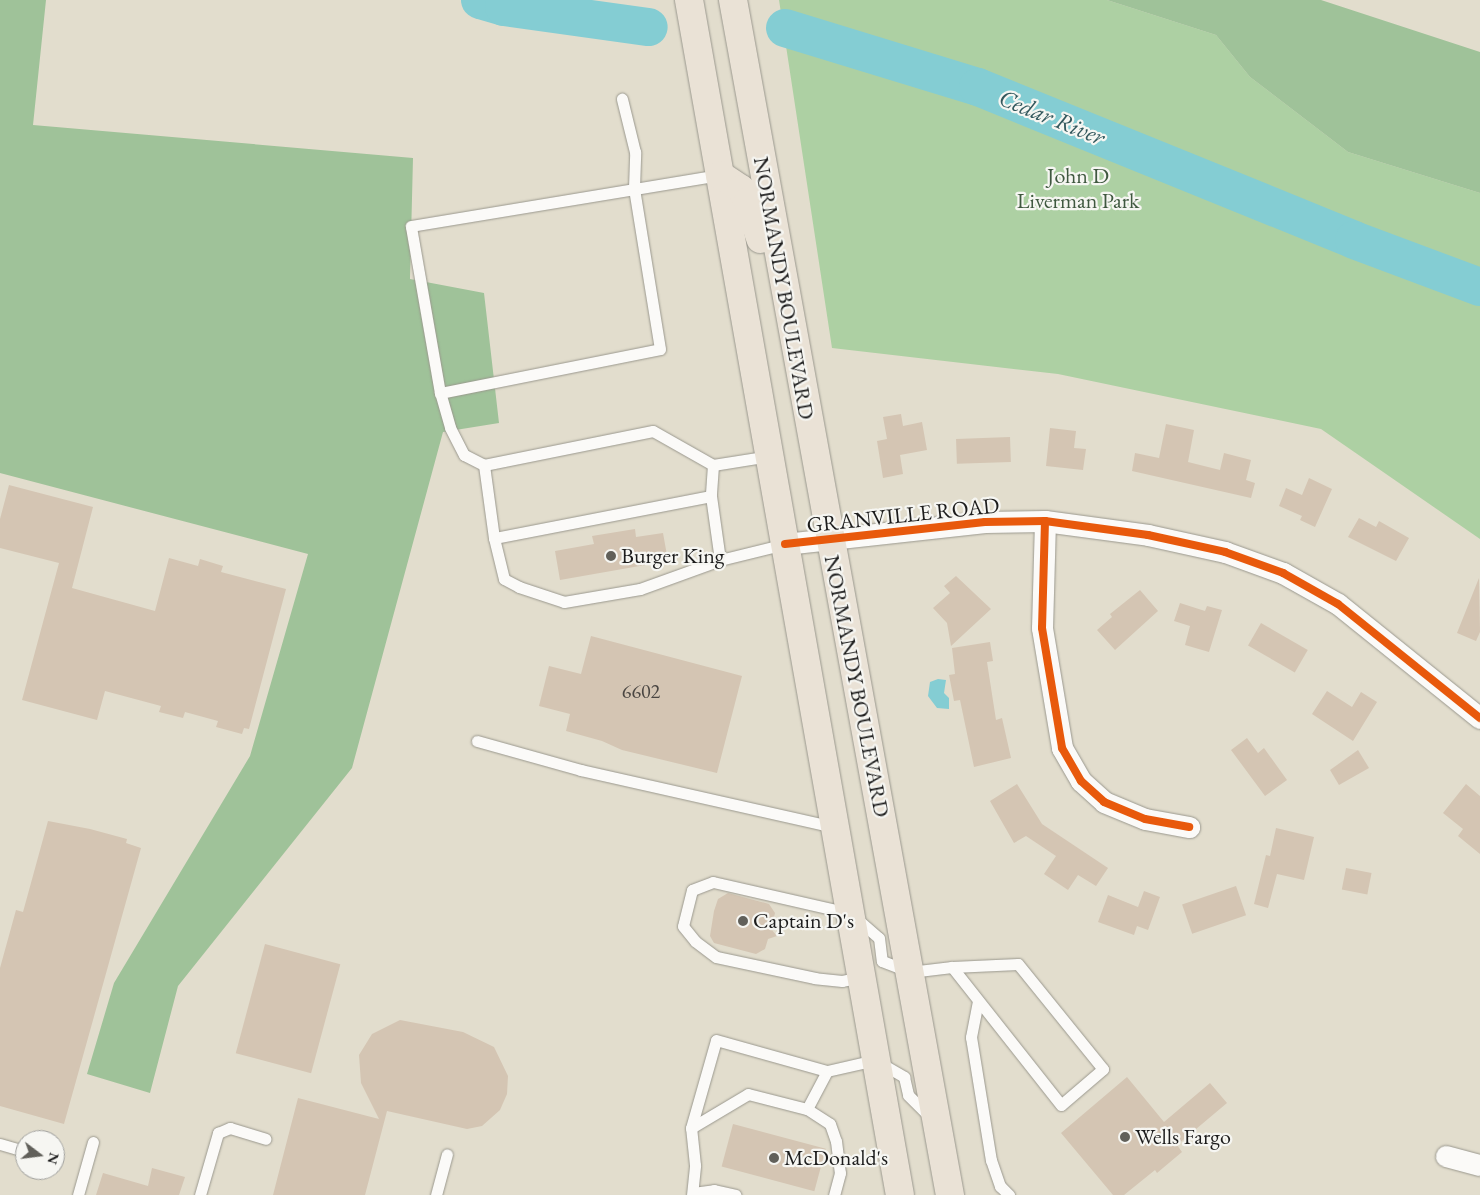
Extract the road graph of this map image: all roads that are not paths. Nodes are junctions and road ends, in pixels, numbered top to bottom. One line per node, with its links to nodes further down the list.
1 (689, 0): 4 (main road, NORMANDY BOULEVARD)
2 (733, 0): 6 (main road, NORMANDY BOULEVARD)
3 (622, 99): 5 (lane)
4 (720, 175): 5 (lane); 6 (main road); 8 (main road, NORMANDY BOULEVARD)
5 (634, 188): 7 (lane); 7 (lane)
6 (794, 346): 14 (main road, NORMANDY BOULEVARD)
7 (440, 393): 9 (lane)
8 (770, 456): 10 (lane); 15 (main road, NORMANDY BOULEVARD)
9 (484, 465): 10 (lane); 13 (lane)
10 (713, 465): 11 (lane)
11 (711, 496): 13 (lane); 16 (lane)
12 (1045, 521): 14 (street, GRANVILLE ROAD); 17 (street, GRANVILLE ROAD); 20 (street)
13 (494, 538): 16 (lane)
14 (830, 540): 15 (street, GRANVILLE ROAD); 23 (main road, NORMANDY BOULEVARD)
15 (786, 544): 16 (lane); 19 (main road, NORMANDY BOULEVARD)
16 (720, 560)
17 (1480, 718)
18 (477, 741): 19 (lane)
19 (834, 827): 21 (main road, NORMANDY BOULEVARD)
20 (1189, 827)
21 (850, 913): 23 (lane); 24 (main road, NORMANDY BOULEVARD); 24 (lane)
22 (952, 968): 23 (lane); 25 (lane); 25 (lane)
23 (910, 972): 29 (main road, NORMANDY BOULEVARD)
24 (861, 977): 26 (main road, NORMANDY BOULEVARD)
25 (978, 1001): 46 (lane)
26 (875, 1060): 27 (lane); 29 (lane); 44 (main road, NORMANDY BOULEVARD)
27 (827, 1071): 28 (lane); 30 (lane)
28 (807, 1109): 30 (lane); 43 (lane)
29 (938, 1125): 45 (main road, NORMANDY BOULEVARD)
30 (691, 1128): 38 (lane)
31 (265, 1139): 40 (lane)
32 (93, 1142): 39 (lane)
33 (0, 1144): 34 (lane)
34 (15, 1148)
35 (447, 1154): 41 (lane)
36 (1446, 1156): 37 (street)
37 (1480, 1165)
38 (692, 1194): 42 (lane)
39 (78, 1195)
40 (200, 1195)
41 (436, 1195)
42 (735, 1195)
43 (834, 1195)
44 (900, 1195)
45 (950, 1195)
46 (1009, 1195)

